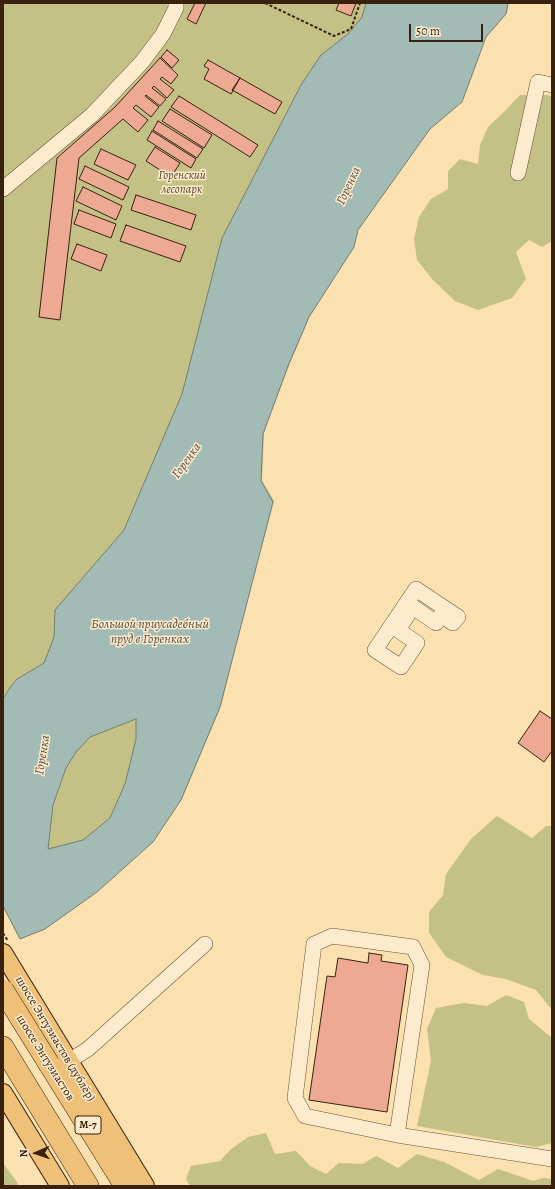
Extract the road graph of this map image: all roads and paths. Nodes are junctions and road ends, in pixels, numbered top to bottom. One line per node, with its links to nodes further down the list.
1 (265, 3): 5 (path)
2 (360, 3): 5 (path)
3 (177, 5): 8 (lane)
4 (354, 8): 5 (path)
5 (358, 9)
6 (552, 84): 7 (lane)
7 (518, 173)
8 (3, 189)
9 (375, 650): 9 (lane)
10 (205, 944): 15 (lane)
11 (3, 953): 13 (main road, шоссе Энтузиастов (дублёр))
12 (3, 992): 13 (main road); 15 (highway, шоссе Энтузиастов / М-7, bridge)
13 (33, 1002): 15 (main road, шоссе Энтузиастов (дублёр))
14 (3, 1047): 20 (highway, М-7)
15 (59, 1063): 21 (highway, шоссе Энтузиастов / М-7); 22 (main road, шоссе Энтузиастов (дублёр))
16 (3, 1093): 19 (main road)
17 (398, 1135): 17 (lane); 18 (lane)
18 (552, 1159)
19 (60, 1186)
20 (88, 1186)
21 (125, 1186)
22 (145, 1186)

